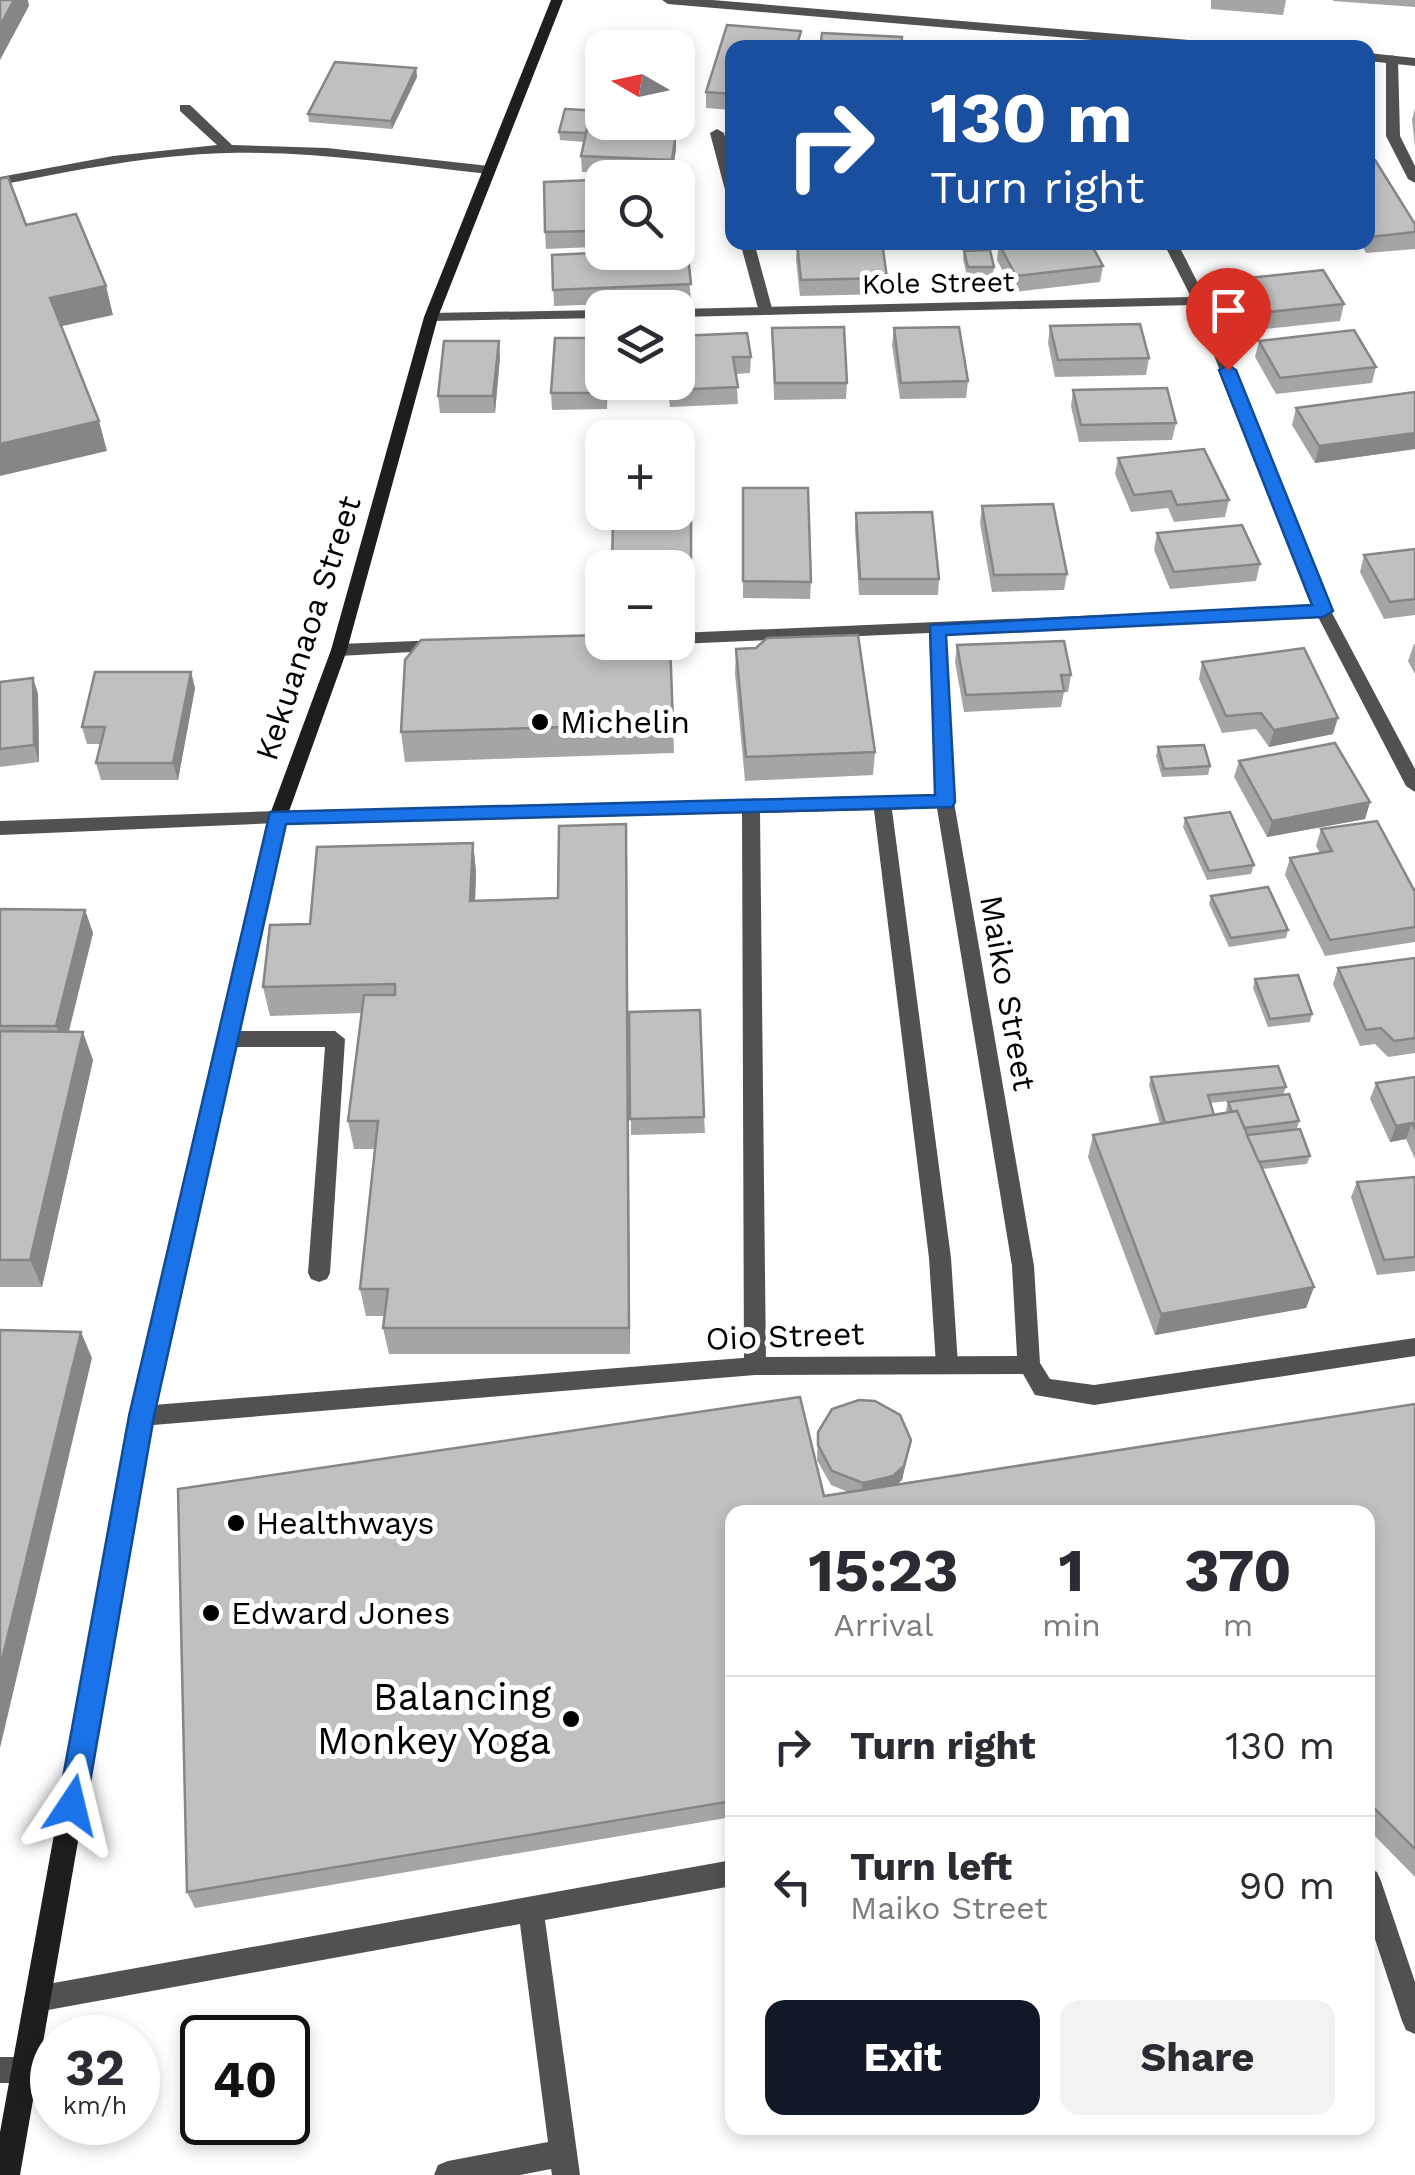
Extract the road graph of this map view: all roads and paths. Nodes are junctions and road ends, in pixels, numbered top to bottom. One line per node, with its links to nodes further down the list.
1 (557, 0): 11 (street, Kekuanaoa Street)
2 (668, 0): 3 (street)
3 (1057, 40)
4 (1375, 58): 5 (street)
5 (1392, 59): 6 (street); 12 (street)
6 (1415, 62)
7 (185, 108): 9 (street)
8 (717, 133): 10 (street)
9 (229, 149): 11 (street); 13 (street)
10 (725, 163)
11 (490, 170): 20 (street, Kekuanaoa Street)
12 (1415, 178)
13 (0, 181)
14 (749, 250): 17 (street)
15 (1174, 250): 16 (street)
16 (1200, 302): 17 (street, Kole Street); 21 (street)
17 (766, 312): 19 (street, Kole Street)
18 (585, 314): 20 (street)
19 (695, 314)
20 (430, 317): 25 (street, Kekuanaoa Street)
21 (1323, 611): 22 (street); 26 (street)
22 (936, 630): 23 (street); 27 (street, Maiko Street)
23 (695, 637)
24 (452, 646): 25 (street)
25 (339, 650): 30 (street, Kekuanaoa Street)
26 (1415, 786)
27 (945, 802): 28 (street); 36 (street, Maiko Street)
28 (882, 804): 29 (street); 35 (street)
29 (751, 808): 30 (street); 37 (street)
30 (278, 817): 31 (street); 32 (street, Kekuanaoa Street)
31 (0, 828)
32 (226, 1039): 33 (street); 38 (street, Kekuanaoa Street)
33 (319, 1273)
34 (1415, 1347): 36 (street)
35 (947, 1365): 36 (street, Oio Street); 37 (street, Oio Street)
36 (1029, 1365)
37 (756, 1366): 38 (street, Oio Street)
38 (142, 1416): 42 (street, Kekuanaoa Street)
39 (725, 1874): 41 (street)
40 (1375, 1902): 43 (street)
41 (531, 1908): 42 (street); 45 (street)
42 (37, 1999): 44 (street, Kekuanaoa Street)
43 (1415, 2021)
44 (12, 2070): 46 (street, Kekuanaoa Street)
45 (564, 2164): 47 (street)
46 (6, 2175)
47 (448, 2175)

